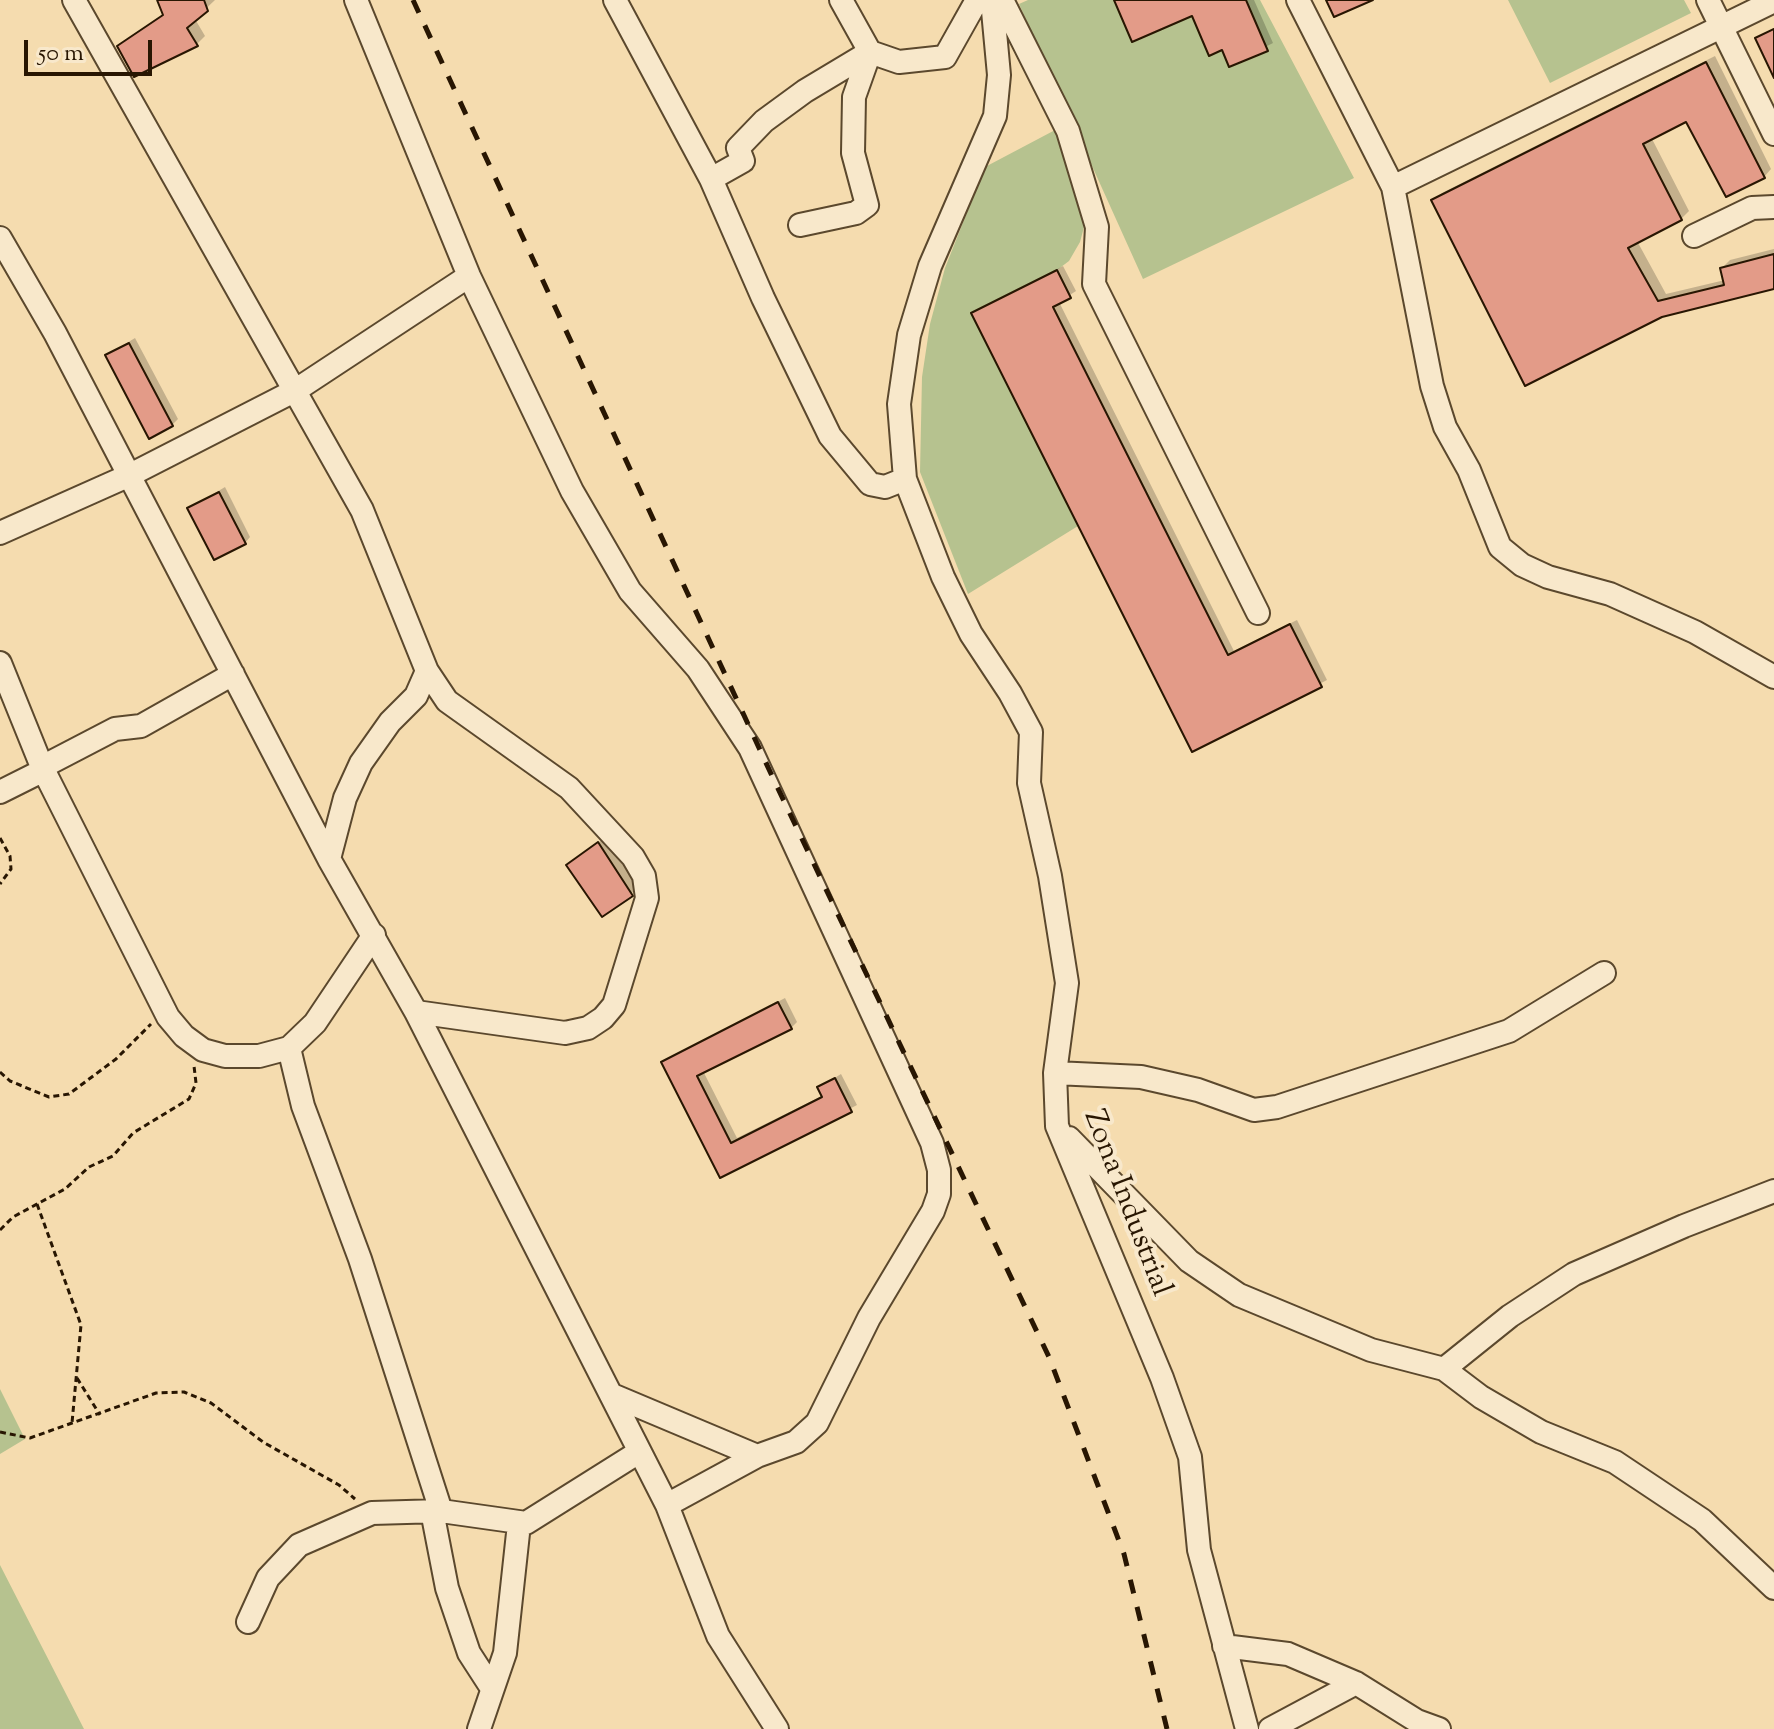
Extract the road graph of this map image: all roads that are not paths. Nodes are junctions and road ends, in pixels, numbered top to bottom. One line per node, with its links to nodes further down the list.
1 (74, 0): 21 (street)
2 (356, 0): 20 (street)
3 (615, 0): 14 (street)
4 (841, 0): 12 (street)
5 (977, 0): 12 (street)
6 (992, 0): 23 (street, Zona Industrial)
7 (1002, 0): 25 (street)
8 (1298, 0): 15 (street)
9 (1708, 0): 11 (street)
10 (1774, 1): 11 (street)
11 (1721, 27): 13 (street); 15 (street)
12 (870, 52): 14 (street); 17 (street)
13 (1774, 134)
14 (711, 179): 23 (street)
15 (1393, 187): 29 (street)
16 (1774, 207): 18 (street)
17 (800, 225)
18 (1694, 236)
19 (0, 238): 22 (street)
20 (469, 276): 21 (street); 43 (street)
21 (296, 390): 22 (street); 27 (street)
22 (130, 475): 24 (street); 28 (street)
23 (905, 479): 37 (street, Zona Industrial)
24 (0, 533)
25 (1258, 613)
26 (0, 663): 30 (street)
27 (427, 671): 32 (street); 35 (street)
28 (233, 674): 30 (street); 32 (street)
29 (1774, 677)
30 (43, 768): 31 (street); 36 (street)
31 (0, 792)
32 (329, 859): 33 (street)
33 (374, 935): 35 (street); 36 (street)
34 (1604, 973): 37 (street)
35 (416, 1012): 41 (street)
36 (289, 1048): 45 (street)
37 (1055, 1073): 38 (street, Zona Industrial)
38 (1057, 1126): 40 (street); 49 (street, Zona Industrial)
39 (1774, 1191): 40 (street)
40 (1444, 1369): 47 (street)
41 (612, 1395): 42 (street); 43 (street)
42 (639, 1452): 44 (street); 46 (street)
43 (757, 1456): 44 (street)
44 (667, 1505): 53 (street)
45 (436, 1511): 46 (street); 48 (street); 51 (street)
46 (519, 1524): 51 (street)
47 (1774, 1588)
48 (248, 1622)
49 (1224, 1646): 50 (street); 54 (street, Zona Industrial)
50 (1356, 1683): 55 (street); 56 (street)
51 (491, 1687): 52 (street)
52 (479, 1729)
53 (777, 1729)
54 (1247, 1729)
55 (1270, 1729)
56 (1439, 1729)

